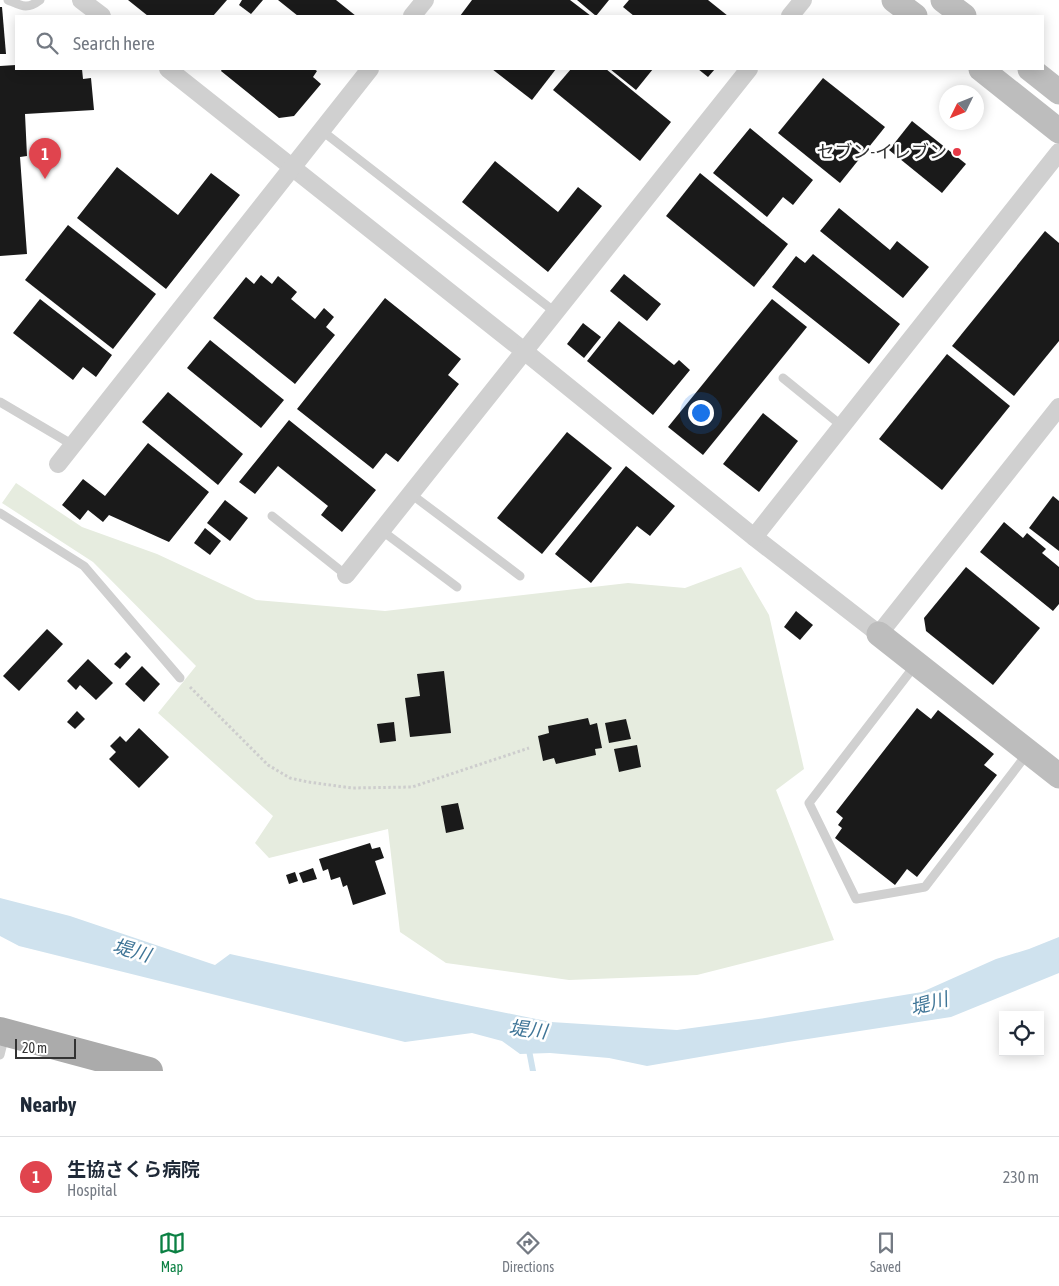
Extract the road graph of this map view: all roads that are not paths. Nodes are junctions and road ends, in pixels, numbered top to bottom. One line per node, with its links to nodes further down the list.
1 (8, 0): 2 (lane)
2 (40, 0)
3 (81, 0): 8 (street)
4 (425, 0): 9 (street)
5 (803, 0): 10 (street)
6 (894, 0): 11 (street)
7 (944, 0): 12 (street)
8 (101, 15)
9 (413, 15)
10 (791, 15)
11 (914, 15)
12 (963, 15)
13 (169, 70): 22 (street)
14 (369, 70): 19 (street)
15 (747, 70): 23 (street)
16 (982, 70): 20 (street)
17 (1031, 70): 18 (street)
18 (1059, 92)
19 (321, 130): 22 (street); 23 (lane)
20 (1059, 131)
21 (1059, 152): 28 (street)
22 (292, 166): 24 (street); 29 (street)
23 (556, 312): 24 (street)
24 (524, 351): 31 (street); 35 (street)
25 (783, 378): 28 (lane)
26 (0, 402): 29 (lane)
27 (1059, 407): 39 (street)
28 (842, 426): 35 (street)
29 (73, 444): 30 (street)
30 (58, 464)
31 (410, 494): 34 (street); 37 (lane)
32 (0, 513): 41 (lane)
33 (272, 516): 36 (lane)
34 (381, 530): 36 (street); 38 (lane)
35 (754, 537): 39 (street)
36 (346, 575)
37 (520, 576)
38 (457, 587)
39 (879, 634): 40 (street)
40 (916, 664): 42 (street); 42 (lane)
41 (180, 678)
42 (1029, 752): 43 (street)
43 (1059, 776)
44 (2, 1039): 45 (main road)
45 (149, 1071)

